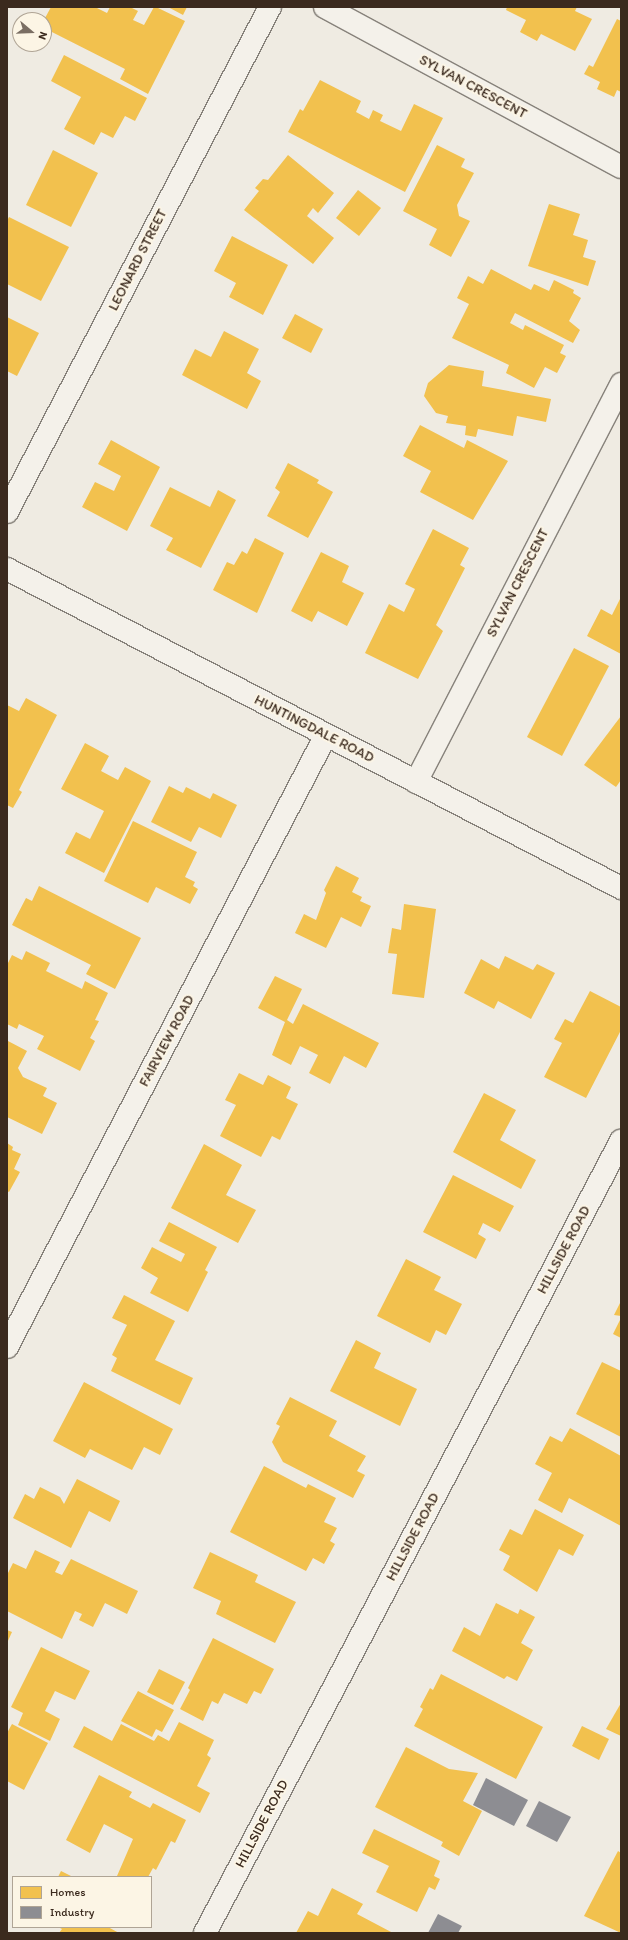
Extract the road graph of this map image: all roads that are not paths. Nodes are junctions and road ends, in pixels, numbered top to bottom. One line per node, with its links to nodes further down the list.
1 (270, 7): 5 (street, LEONARD STREET)
2 (325, 7): 3 (street, SYLVAN CRESCENT)
3 (621, 167)
4 (621, 384): 8 (street, SYLVAN CRESCENT)
5 (7, 512)
6 (7, 569): 7 (street, HUNTINGDALE ROAD)
7 (326, 735): 8 (street, HUNTINGDALE ROAD); 11 (street, FAIRVIEW ROAD)
8 (416, 782): 9 (street, HUNTINGDALE ROAD)
9 (621, 888)
10 (621, 1141): 12 (street, HILLSIDE ROAD)
11 (7, 1347)
12 (205, 1933)

